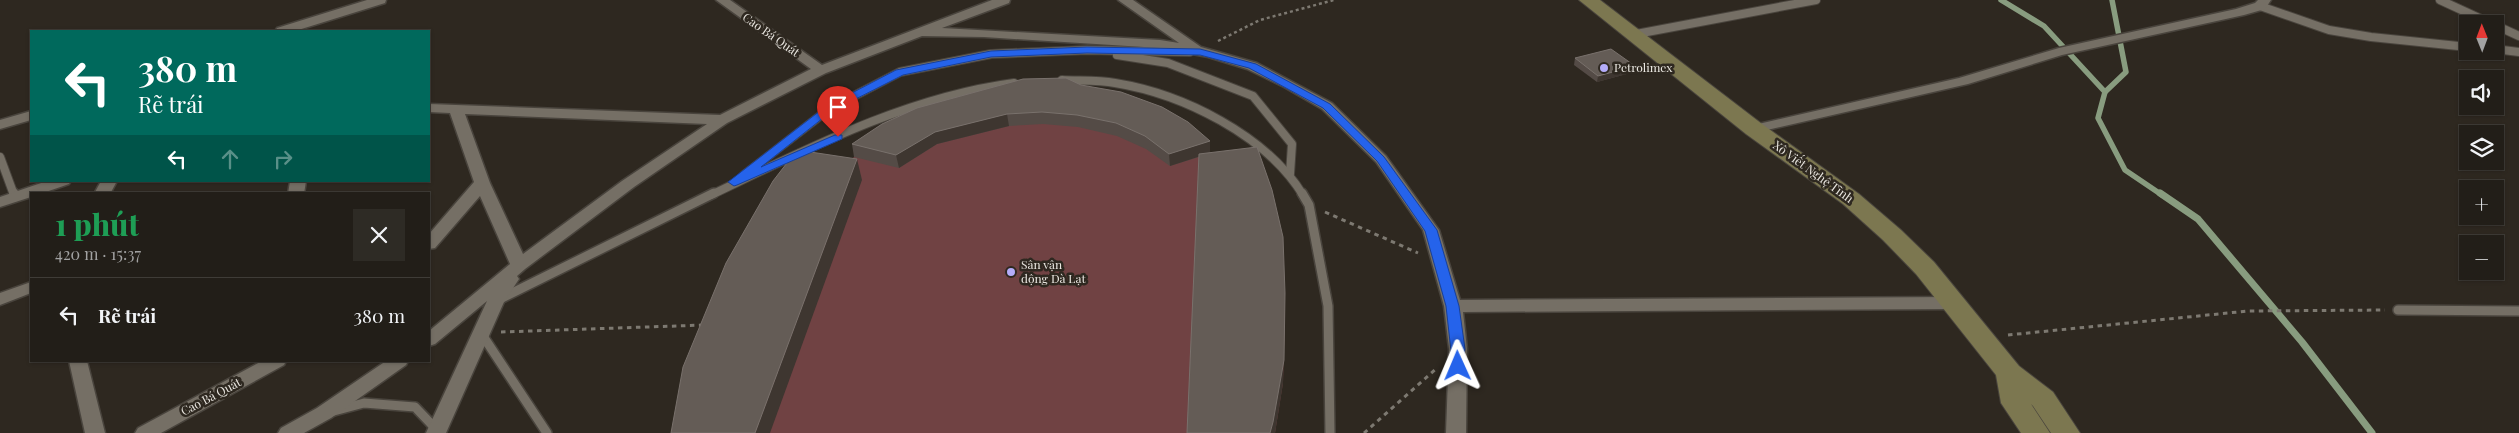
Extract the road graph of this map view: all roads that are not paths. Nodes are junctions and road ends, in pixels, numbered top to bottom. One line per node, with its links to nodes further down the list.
1 (380, 0): 13 (street)
2 (722, 0): 22 (street, Cao Bá Quát)
3 (978, 0): 11 (street)
4 (1004, 0): 11 (street)
5 (1124, 0): 20 (street)
6 (1588, 0): 15 (main road, Xô Viết Nghệ Tĩnh)
7 (1816, 0): 15 (lane)
8 (2440, 0): 10 (lane)
9 (2263, 3): 17 (lane); 30 (street)
10 (2474, 15)
11 (944, 22): 14 (street)
12 (2504, 29): 16 (lane)
13 (285, 30)
14 (917, 32): 20 (street); 22 (street)
15 (1631, 35): 30 (main road, Xô Viết Nghệ Tĩnh)
16 (2519, 36)
17 (2459, 46)
18 (1087, 50): 20 (lane); 32 (lane); 34 (lane)
19 (2504, 50): 21 (lane)
20 (1200, 52): 46 (street)
21 (2519, 52)
22 (821, 70): 28 (street)
23 (1052, 80): 32 (lane)
24 (1026, 82): 34 (lane)
25 (430, 108): 26 (street)
26 (457, 111): 28 (street); 35 (street)
27 (30, 115): 29 (street)
28 (722, 120): 41 (street)
29 (0, 125)
30 (1754, 129): 45 (main road, Xô Viết Nghệ Tĩnh)
31 (0, 157): 38 (lane)
32 (1290, 174): 61 (lane)
33 (60, 182): 37 (street)
34 (734, 182): 44 (lane)
35 (482, 183): 40 (street); 41 (street)
36 (30, 192): 38 (street)
37 (30, 192)
38 (15, 197): 39 (street)
39 (0, 202)
40 (430, 243)
41 (519, 265): 44 (street); 50 (street)
42 (30, 287): 43 (street)
43 (0, 300)
44 (495, 302): 49 (street)
45 (1954, 303): 46 (street); 54 (main road, Xô Viết Nghệ Tĩnh)
46 (1453, 306): 62 (street)
47 (2398, 310): 48 (lane)
48 (2519, 311)
49 (481, 333): 56 (street); 60 (lane)
50 (430, 339)
51 (78, 362): 57 (street)
52 (275, 362): 58 (street, Cao Bá Quát)
53 (398, 362): 55 (street)
54 (2009, 373): 63 (main road, Xô Viết Nghệ Tĩnh); 64 (main road, Xô Viết Nghệ Tĩnh)
55 (324, 413): 56 (lane); 59 (street)
56 (437, 431)
57 (95, 433)
58 (145, 433)
59 (288, 433)
60 (548, 433)
61 (1330, 433)
62 (1456, 433)
63 (2036, 433)
64 (2066, 433)

